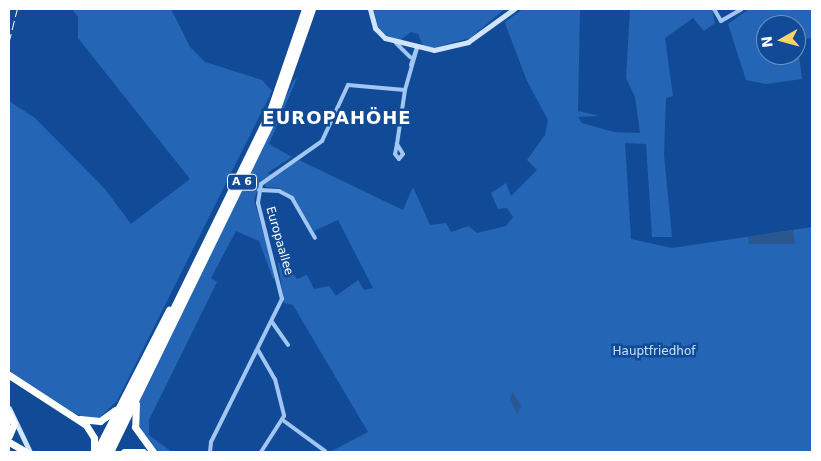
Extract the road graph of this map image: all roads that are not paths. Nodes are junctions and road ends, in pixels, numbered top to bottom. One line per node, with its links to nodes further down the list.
1 (305, 9): 15 (highway, A 6)
2 (312, 9): 22 (highway, A 6)
3 (370, 9): 7 (street)
4 (514, 9): 8 (street)
5 (714, 9): 6 (street)
6 (742, 9)
7 (396, 43): 8 (street); 9 (street)
8 (417, 48): 9 (street); 10 (street)
9 (411, 59): 10 (street)
10 (411, 70): 11 (street)
11 (405, 90): 12 (street); 13 (street)
12 (397, 144)
13 (258, 190): 14 (street); 16 (street, Europaallee)
14 (315, 238)
15 (181, 294): 23 (highway); 33 (highway, A 6)
16 (272, 322): 17 (street); 18 (street, Europaallee)
17 (288, 345)
18 (258, 350): 27 (street); 38 (street, Europaallee)
19 (9, 375): 21 (highway)
20 (9, 380): 21 (highway)
21 (21, 383): 26 (highway)
22 (139, 392): 34 (highway, A 6); 37 (highway, A 6)
23 (122, 402): 26 (highway); 32 (highway)
24 (9, 408): 31 (street)
25 (9, 413): 28 (highway)
26 (78, 418): 32 (highway)
27 (284, 420): 30 (street); 39 (street)
28 (9, 436)
29 (9, 442): 31 (highway)
30 (325, 451)
31 (28, 452)
32 (95, 452)
33 (103, 452)
34 (110, 452)
35 (124, 452): 36 (highway)
36 (143, 452)
37 (153, 452)
38 (210, 452)
39 (261, 452)

